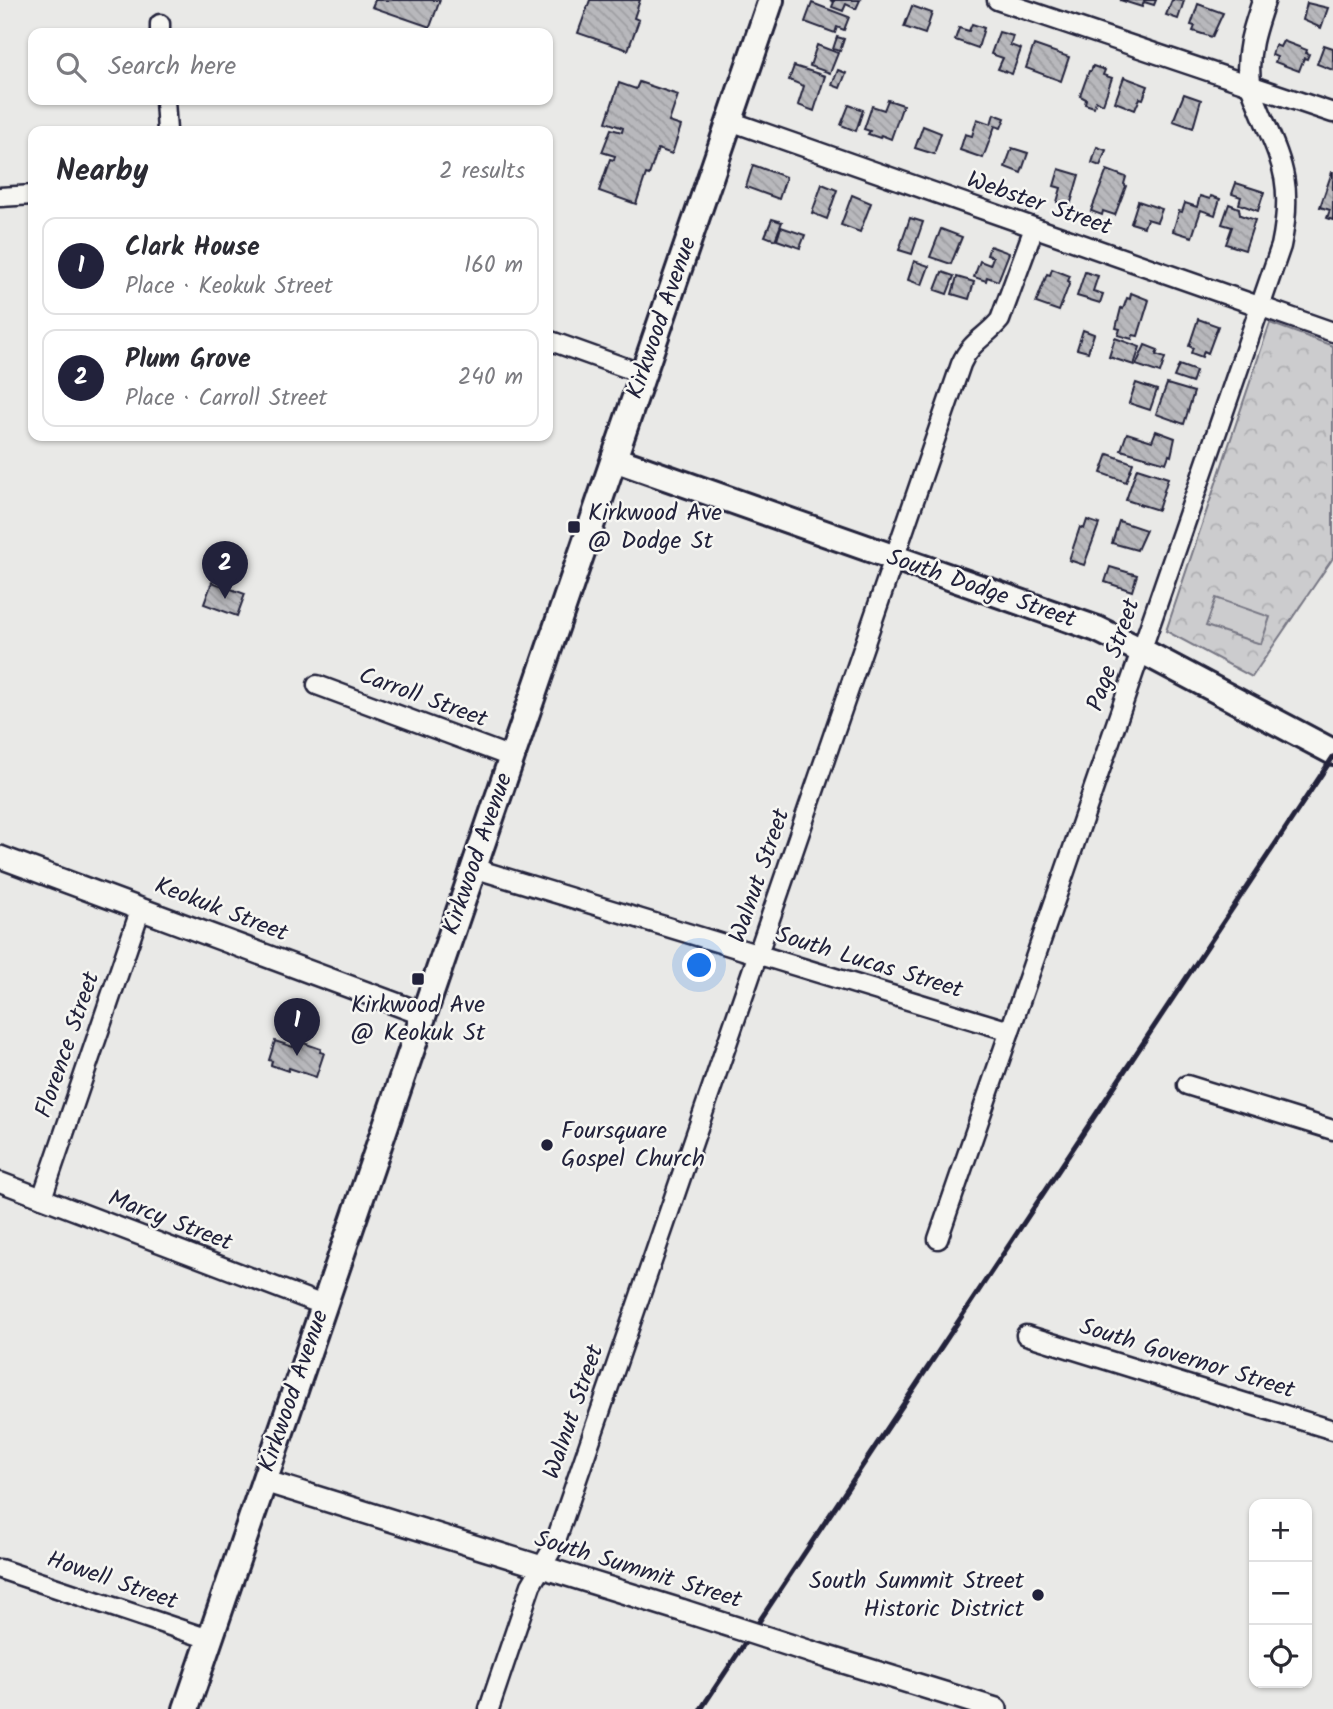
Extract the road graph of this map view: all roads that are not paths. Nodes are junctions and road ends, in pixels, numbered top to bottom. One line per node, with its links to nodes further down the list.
1 (771, 0): 7 (main road, Kirkwood Avenue)
2 (997, 0): 4 (street)
3 (1264, 0): 4 (street)
4 (1250, 85): 6 (street); 12 (street, Page Street)
5 (165, 105): 8 (street)
6 (1333, 113)
7 (730, 121): 11 (street, Webster Street); 15 (main road, Kirkwood Avenue)
8 (167, 126)
9 (28, 195): 10 (street)
10 (0, 197)
11 (1034, 228): 12 (street, Webster Street); 17 (street, Walnut Street)
12 (1259, 306): 13 (street, Webster Street); 18 (street, Page Street)
13 (1333, 332)
14 (553, 342): 15 (street)
15 (643, 374): 16 (main road, Kirkwood Avenue)
16 (614, 459): 17 (main road, South Dodge Street); 21 (main road, Kirkwood Avenue)
17 (895, 558): 18 (main road, South Dodge Street); 25 (street, Walnut Street)
18 (1142, 650): 20 (main road, South Dodge Street); 27 (street, Page Street)
19 (317, 685): 21 (street, Carroll Street)
20 (1333, 752)
21 (511, 757): 23 (main road, Kirkwood Avenue)
22 (0, 857): 24 (street, Keokuk Street)
23 (473, 868): 25 (street, South Lucas Street); 26 (main road, Kirkwood Avenue)
24 (141, 908): 26 (street, Keokuk Street); 31 (street, Florence Street)
25 (758, 955): 27 (street, South Lucas Street); 37 (street, Walnut Street)
26 (423, 1014): 33 (main road, Kirkwood Avenue)
27 (1010, 1031): 32 (street, Page Street)
28 (1187, 1085): 29 (street)
29 (1333, 1130)
30 (0, 1182): 31 (street, Marcy Street)
31 (42, 1198): 33 (street, Marcy Street)
32 (939, 1239)
33 (323, 1305): 36 (main road, Kirkwood Avenue)
34 (1026, 1335): 35 (street, South Governor Street)
35 (1333, 1430)
36 (264, 1481): 37 (street, South Summit Street); 39 (main road, Kirkwood Avenue)
37 (542, 1567): 41 (street, Walnut Street); 42 (street, South Summit Street, bridge)
38 (0, 1569): 39 (street, Howell Street)
39 (209, 1640): 40 (main road, Kirkwood Avenue)
40 (186, 1709)
41 (489, 1709)
42 (996, 1709)

